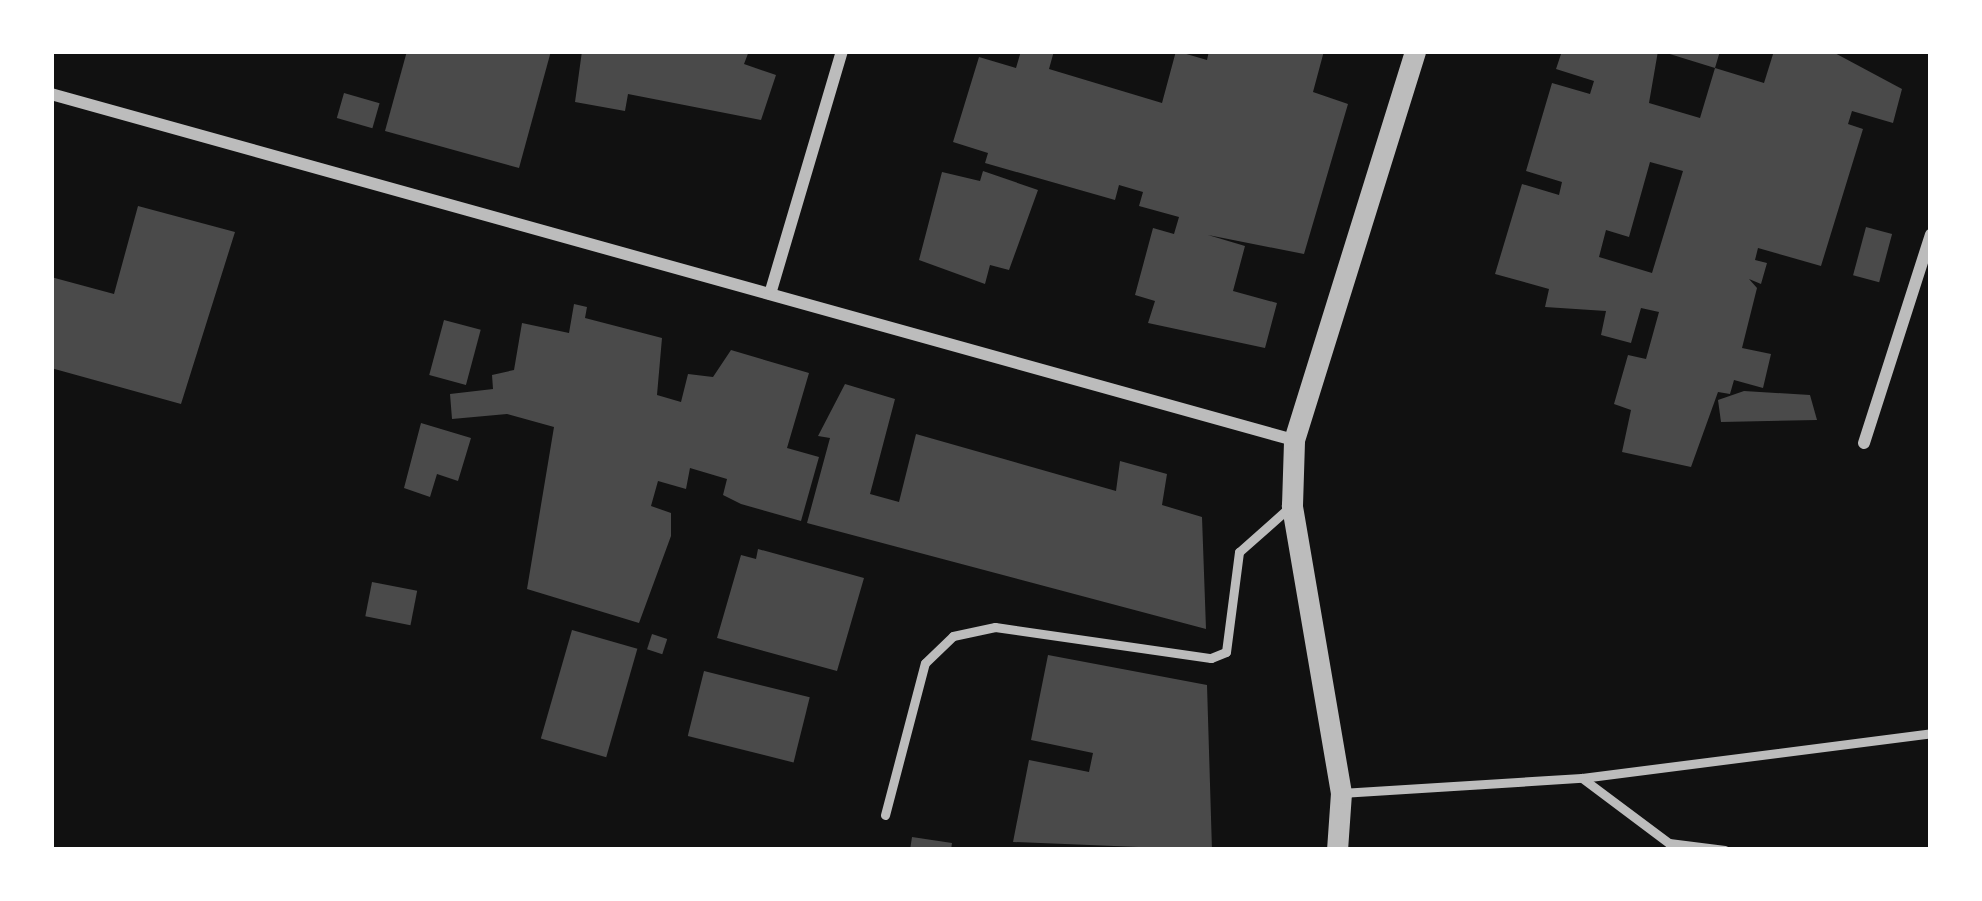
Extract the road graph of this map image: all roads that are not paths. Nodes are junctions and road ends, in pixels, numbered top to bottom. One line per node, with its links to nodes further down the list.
1 (842, 51): 5 (street)
2 (1414, 51): 6 (street)
3 (51, 94): 5 (street)
4 (1931, 234): 7 (street)
5 (770, 294): 6 (street)
6 (1294, 440): 8 (street)
7 (1864, 443)
8 (1292, 505): 11 (street); 12 (lane)
9 (1931, 733): 10 (lane)
10 (1582, 778): 11 (lane); 14 (lane)
11 (1341, 794): 13 (street)
12 (885, 815)
13 (1336, 850)
14 (1725, 850)

